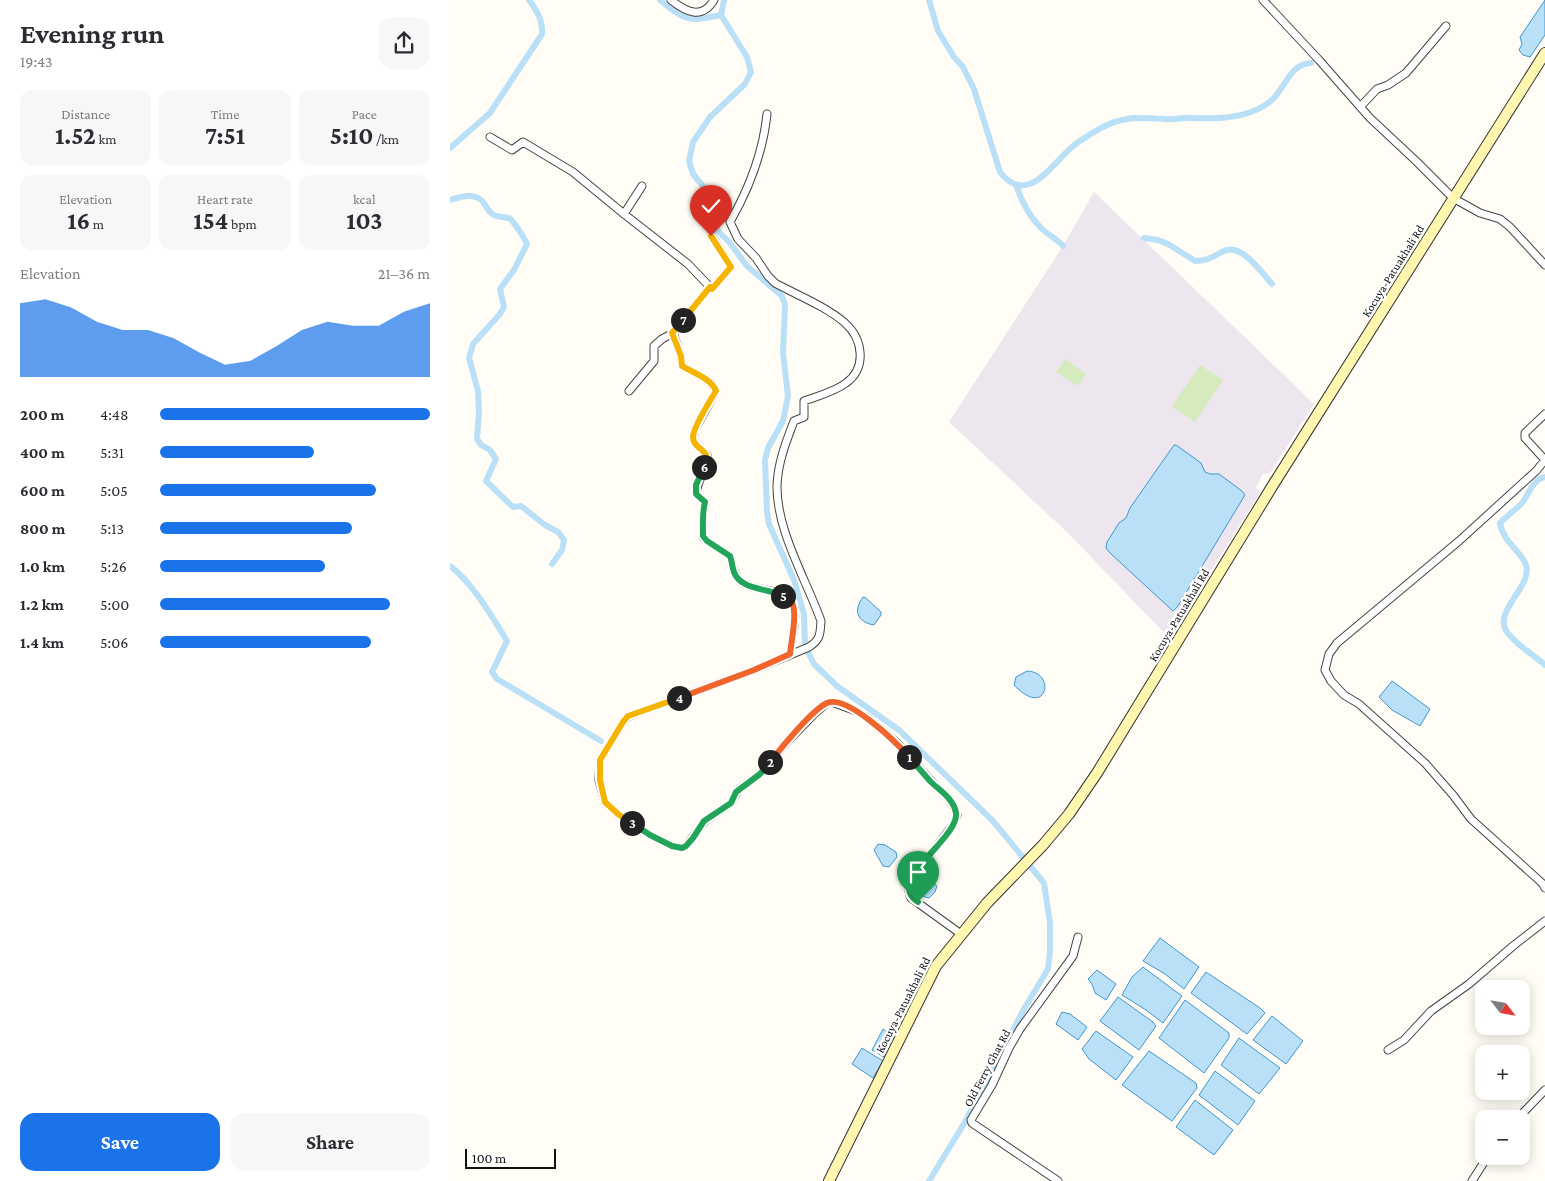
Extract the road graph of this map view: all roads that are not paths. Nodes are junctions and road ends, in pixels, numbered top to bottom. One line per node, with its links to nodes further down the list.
1 (671, 0): 2 (street)
2 (714, 0)
3 (1263, 0): 6 (street)
4 (1446, 26): 6 (street)
5 (1545, 53): 10 (main road, Kocuya-Patuakhali Rd)
6 (1360, 108): 10 (street)
7 (768, 114): 18 (street)
8 (490, 137): 11 (street)
9 (642, 186): 11 (street)
10 (1453, 198): 13 (street); 21 (main road, Kocuya-Patuakhali Rd)
11 (624, 214): 14 (street)
12 (711, 236): 14 (street)
13 (1545, 265)
14 (710, 287): 15 (street)
15 (672, 333): 16 (street); 18 (street)
16 (629, 391)
17 (1545, 414): 19 (street)
18 (793, 653): 21 (street)
19 (1545, 888)
20 (1545, 921): 23 (street)
21 (961, 934): 27 (main road, Kocuya-Patuakhali Rd)
22 (1078, 937): 28 (street, Old Ferry Ghat Rd)
23 (1388, 1050)
24 (1545, 1090): 25 (street)
25 (1526, 1110)
26 (1482, 1165): 29 (street)
27 (829, 1181)
28 (1058, 1181)
29 (1472, 1181)

